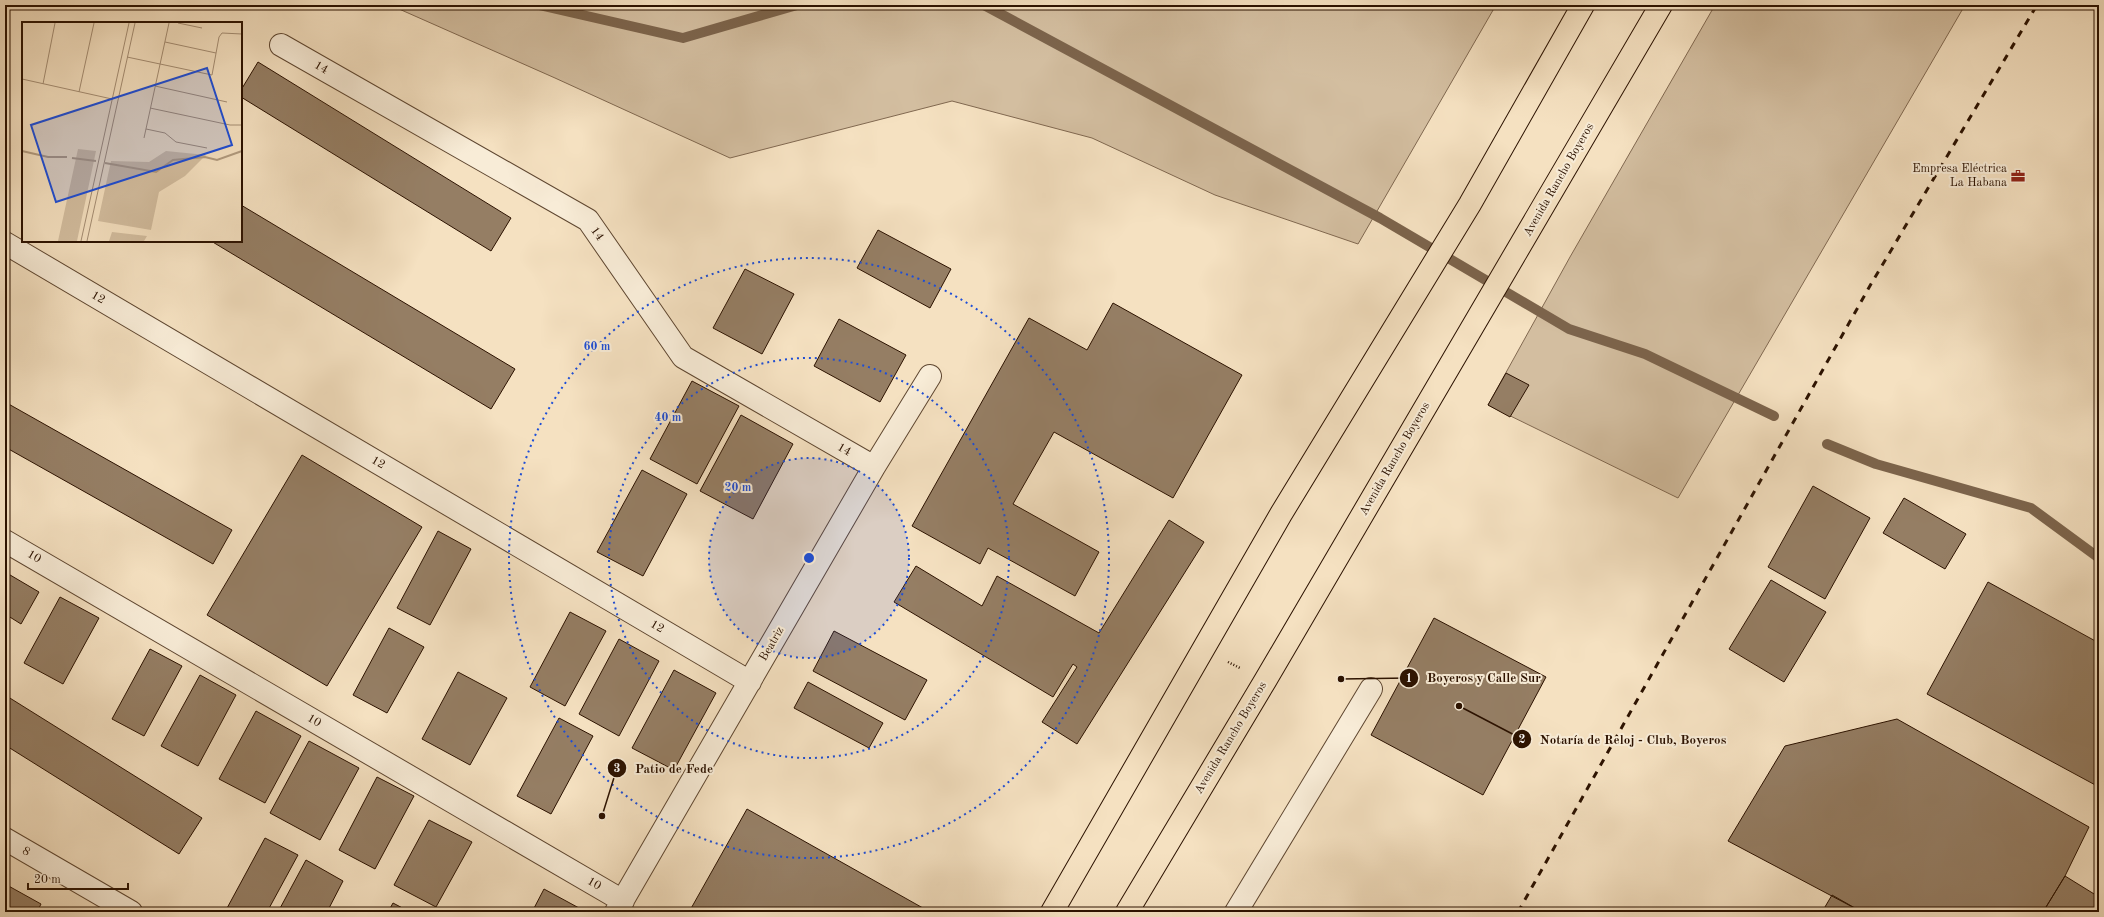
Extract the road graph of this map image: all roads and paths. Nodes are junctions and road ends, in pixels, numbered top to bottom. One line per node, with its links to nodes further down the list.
1 (1583, 5): 8 (highway)
2 (1661, 5): 9 (highway, Avenida Rancho Boyeros)
3 (281, 45): 6 (street, 14)
4 (5, 243): 10 (street, 12)
5 (930, 376): 6 (street, Beatriz)
6 (874, 467): 10 (street, Beatriz)
7 (5, 540): 13 (street, 10)
8 (1204, 648): 9 (path); 16 (highway)
9 (1265, 681): 14 (highway, Avenida Rancho Boyeros)
10 (750, 682): 13 (street, Beatriz)
11 (1371, 689): 17 (street)
12 (5, 839): 15 (street, 8)
13 (620, 906)
14 (1133, 910)
15 (131, 912)
16 (1052, 912)
17 (1236, 912)

